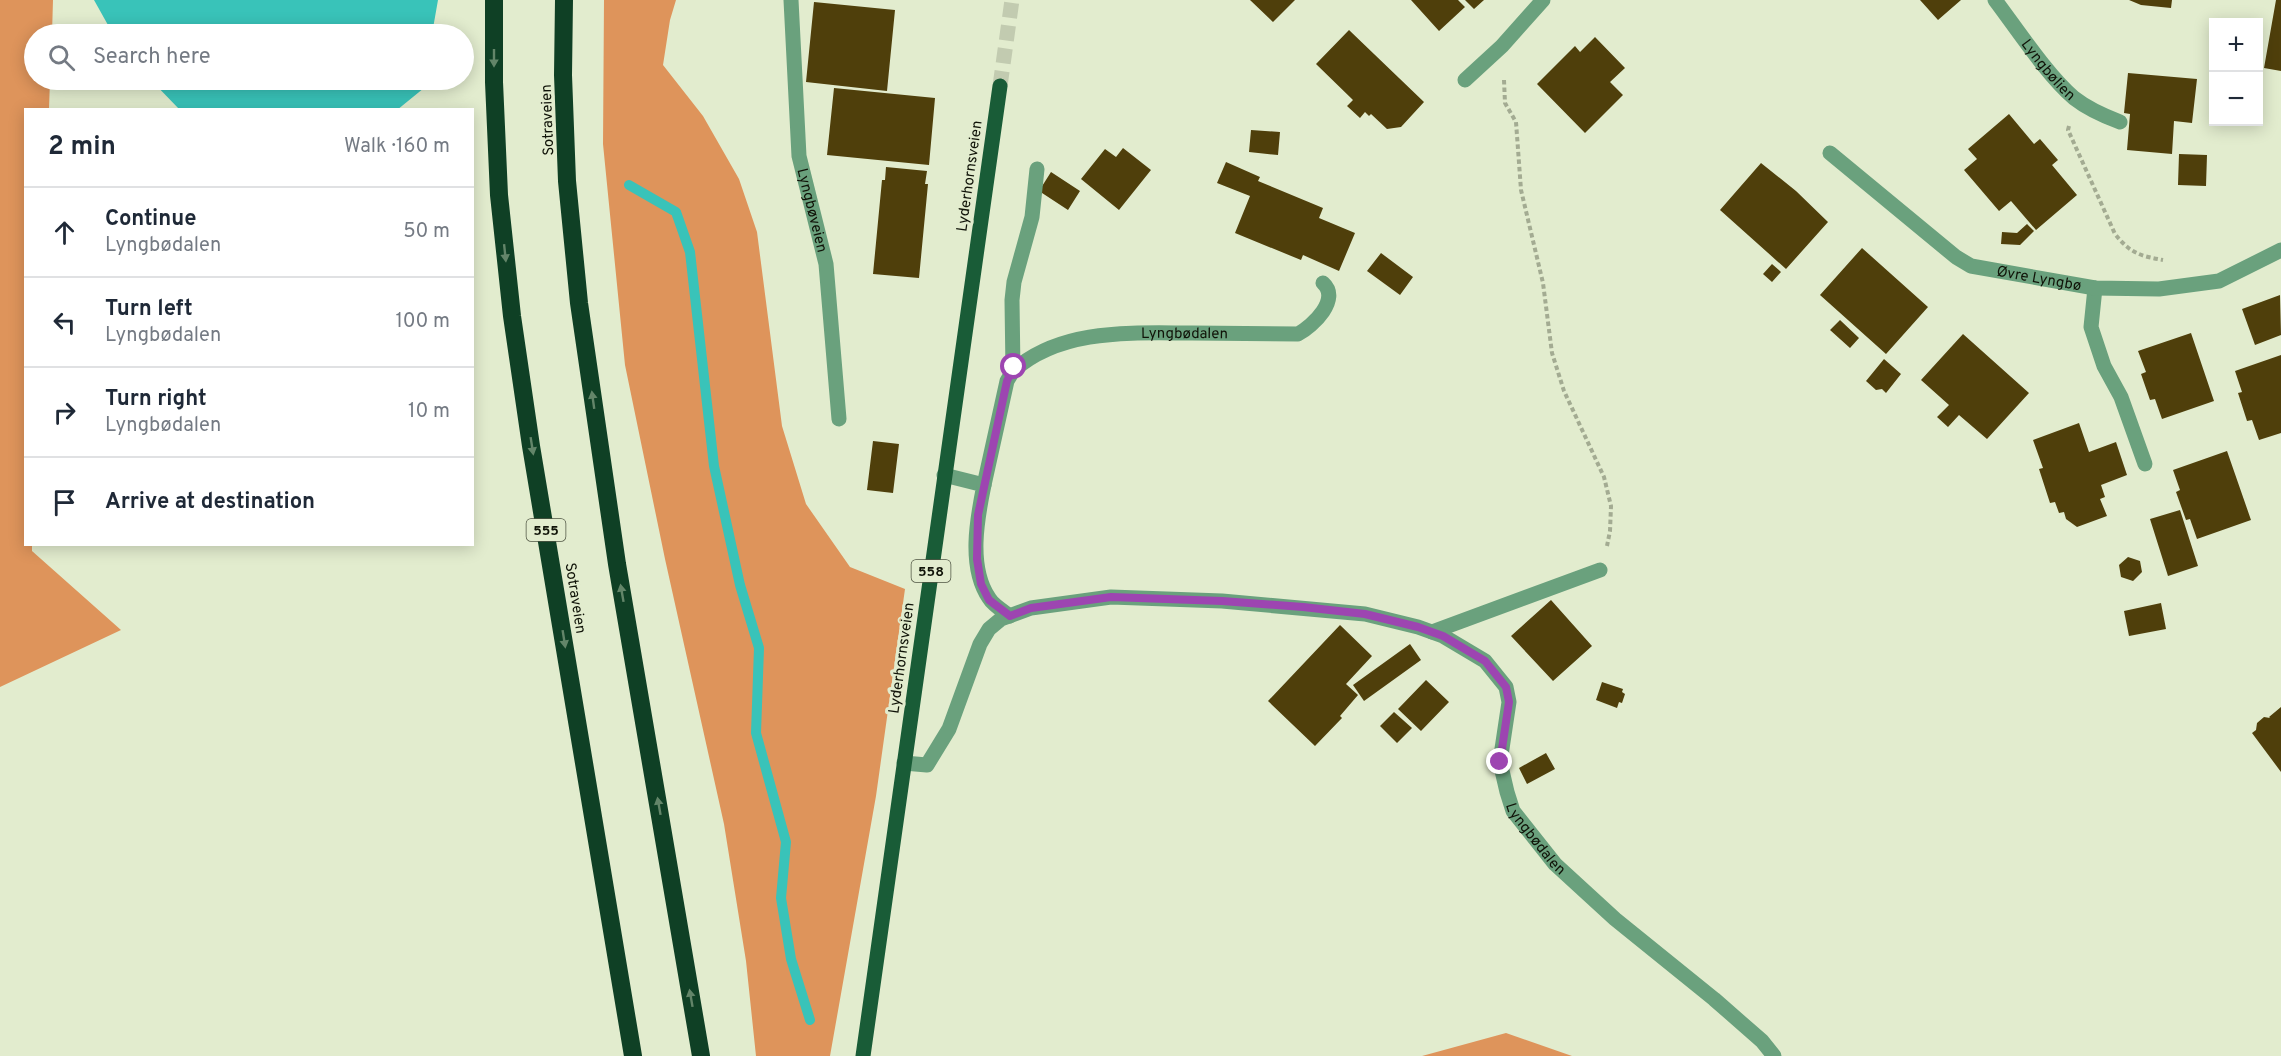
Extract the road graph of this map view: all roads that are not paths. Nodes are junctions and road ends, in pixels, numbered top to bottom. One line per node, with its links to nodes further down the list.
1 (494, 0): 23 (highway, Sotraveien / 555, one-way to 23)
2 (564, 0): 24 (highway, Sotraveien, one-way to 2)
3 (791, 0): 15 (street, Lyngbøveien)
4 (1543, 0): 6 (street)
5 (1995, 0): 8 (street, Lyngbølien)
6 (1465, 80)
7 (1000, 86): 17 (main road, Lyderhornsveien / 558)
8 (2120, 122)
9 (1830, 153): 13 (street, Øvre Lyngbø)
10 (1037, 169): 14 (street)
11 (2281, 250): 13 (street, Øvre Lyngbø)
12 (1323, 283): 14 (street, Lyngbødalen)
13 (2095, 288): 16 (street)
14 (1013, 371): 18 (street)
15 (839, 419)
16 (2145, 464)
17 (944, 475): 18 (street); 22 (main road, Lyderhornsveien / 558)
18 (984, 485): 20 (street)
19 (1600, 570): 21 (street)
20 (1010, 616): 21 (street, Lyngbødalen); 22 (street, Lyngbødalen)
21 (1432, 632): 26 (street, Lyngbødalen)
22 (904, 763): 25 (main road, Lyderhornsveien / 558)
23 (633, 1056)
24 (701, 1056)
25 (863, 1056)
26 (1774, 1056)

